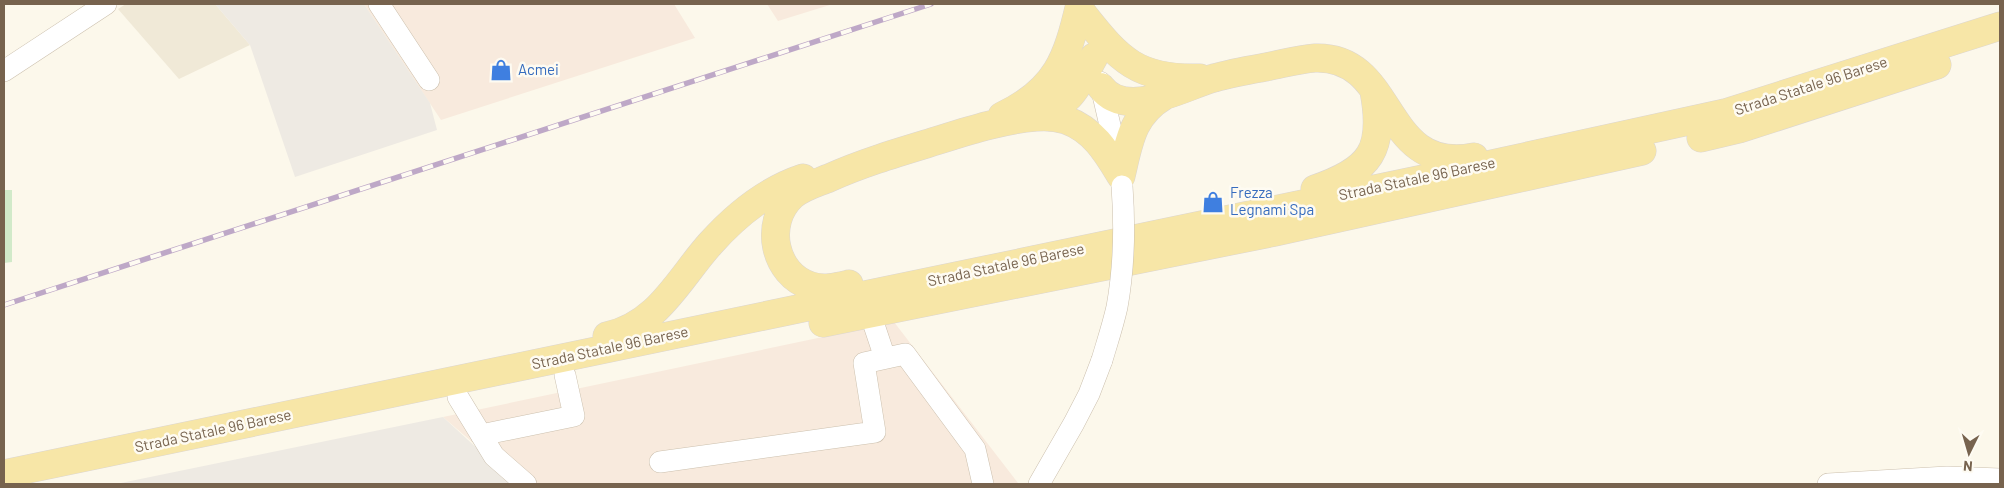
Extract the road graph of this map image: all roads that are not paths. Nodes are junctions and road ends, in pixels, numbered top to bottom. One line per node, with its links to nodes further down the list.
1 (106, 4): 7 (street)
2 (379, 4): 9 (street)
3 (1081, 7): 6 (street); 8 (main road); 14 (main road)
4 (2000, 26): 15 (main road, Strada Statale 96 Barese)
5 (2000, 43): 20 (main road, Strada Statale 96 Barese)
6 (1094, 57): 10 (street); 13 (main road)
7 (4, 71)
8 (1214, 78): 11 (main road); 12 (main road)
9 (429, 80)
10 (1101, 87): 12 (main road); 17 (street)
11 (1373, 89): 15 (main road); 18 (main road)
12 (1164, 96): 17 (main road)
13 (1035, 117): 14 (main road); 17 (main road)
14 (978, 128): 16 (main road)
15 (1638, 132): 18 (main road, Strada Statale 96 Barese)
16 (853, 167): 19 (main road); 22 (main road)
17 (1121, 181): 32 (street, bridge)
18 (1145, 237): 19 (main road, Strada Statale 96 Barese)
19 (996, 267): 22 (main road, Strada Statale 96 Barese)
20 (870, 313): 21 (street); 23 (main road, Strada Statale 96 Barese)
21 (885, 358): 26 (street); 31 (street)
22 (482, 375): 27 (main road, Strada Statale 96 Barese)
23 (565, 375): 24 (main road, Strada Statale 96 Barese); 25 (street)
24 (458, 397): 25 (street); 29 (main road, Strada Statale 96 Barese)
25 (481, 435): 30 (street)
26 (660, 462)
27 (4, 474)
28 (2000, 479): 33 (street)
29 (43, 484)
30 (526, 484)
31 (983, 484)
32 (1039, 484)
33 (1828, 484)

